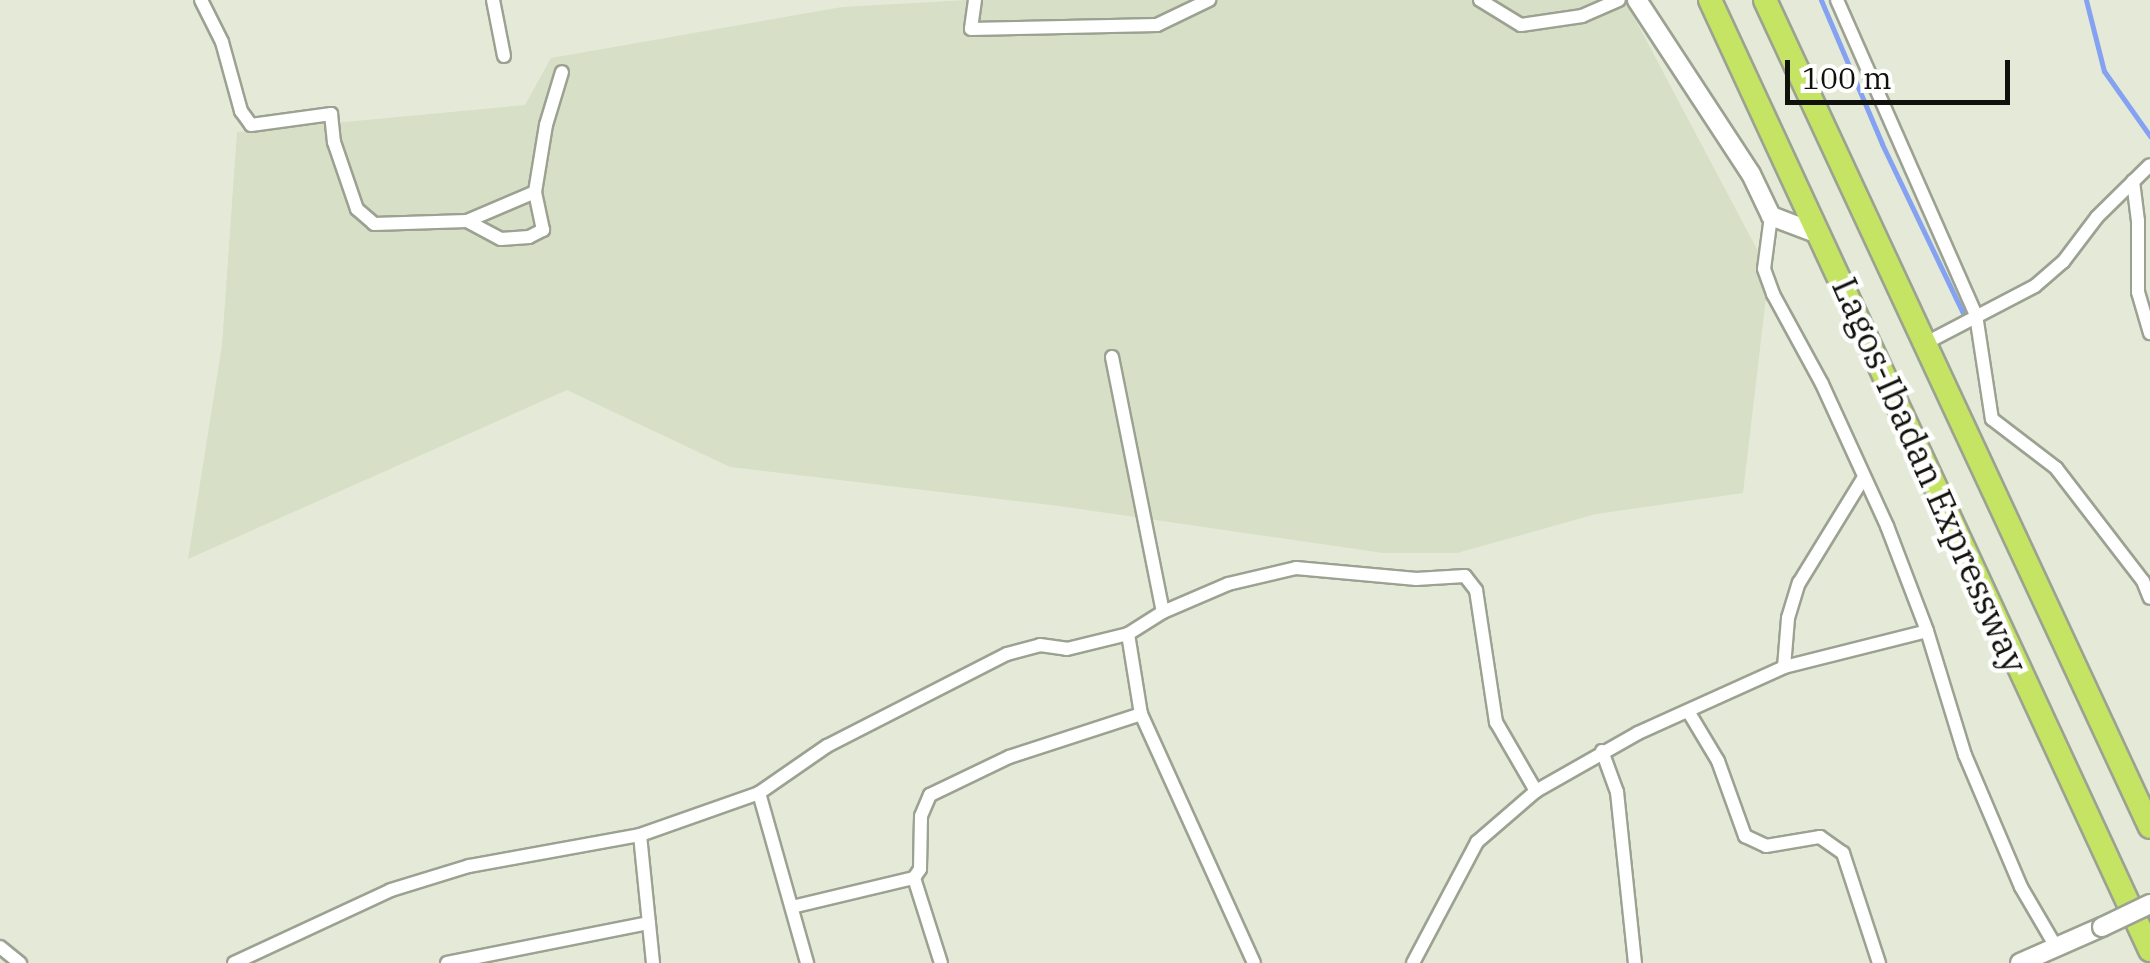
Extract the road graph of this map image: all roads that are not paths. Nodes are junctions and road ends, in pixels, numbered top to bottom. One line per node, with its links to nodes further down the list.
1 (201, 0): 17 (street)
2 (493, 0): 11 (street)
3 (975, 0): 4 (street)
4 (1209, 0)
5 (1480, 0): 6 (street)
6 (1620, 0)
7 (1637, 0): 16 (street)
8 (1710, 0): 18 (highway, Lagos-Ibadan Expressway)
9 (1765, 0): 21 (highway, Lagos-Ibadan Expressway)
10 (1837, 0): 19 (street)
11 (504, 56)
12 (562, 72): 15 (street)
13 (2150, 164): 14 (street)
14 (2133, 181): 19 (street); 20 (street)
15 (536, 192): 17 (street); 17 (street)
16 (1771, 216): 18 (street); 23 (street)
17 (467, 221)
18 (1821, 235): 42 (highway, Lagos-Ibadan Expressway)
19 (1976, 315): 21 (street); 24 (street)
20 (2150, 333)
21 (1924, 344): 34 (highway, Lagos-Ibadan Expressway)
22 (1112, 357): 25 (street)
23 (1864, 477): 26 (street); 28 (street)
24 (2150, 598)
25 (1163, 612): 27 (street); 32 (street)
26 (1927, 631): 28 (street); 41 (street)
27 (1128, 634): 30 (street); 33 (street)
28 (1784, 667): 29 (street)
29 (1688, 711): 31 (street); 53 (street)
30 (1141, 714): 36 (street); 50 (street)
31 (1602, 751): 32 (street); 52 (street)
32 (1536, 791): 51 (street)
33 (759, 793): 35 (street); 38 (street)
34 (2150, 827)
35 (640, 835): 39 (street); 45 (street)
36 (914, 878): 38 (street); 49 (street)
37 (2150, 904): 41 (street, bridge)
38 (792, 907): 48 (street)
39 (648, 923): 43 (street); 47 (street)
40 (0, 946): 44 (street)
41 (2056, 948): 54 (street)
42 (2150, 950)
43 (488, 958): 46 (street)
44 (20, 963)
45 (234, 963)
46 (447, 963)
47 (653, 963)
48 (807, 963)
49 (941, 963)
50 (1254, 963)
51 (1413, 963)
52 (1635, 963)
53 (1878, 963)
54 (2020, 963)

